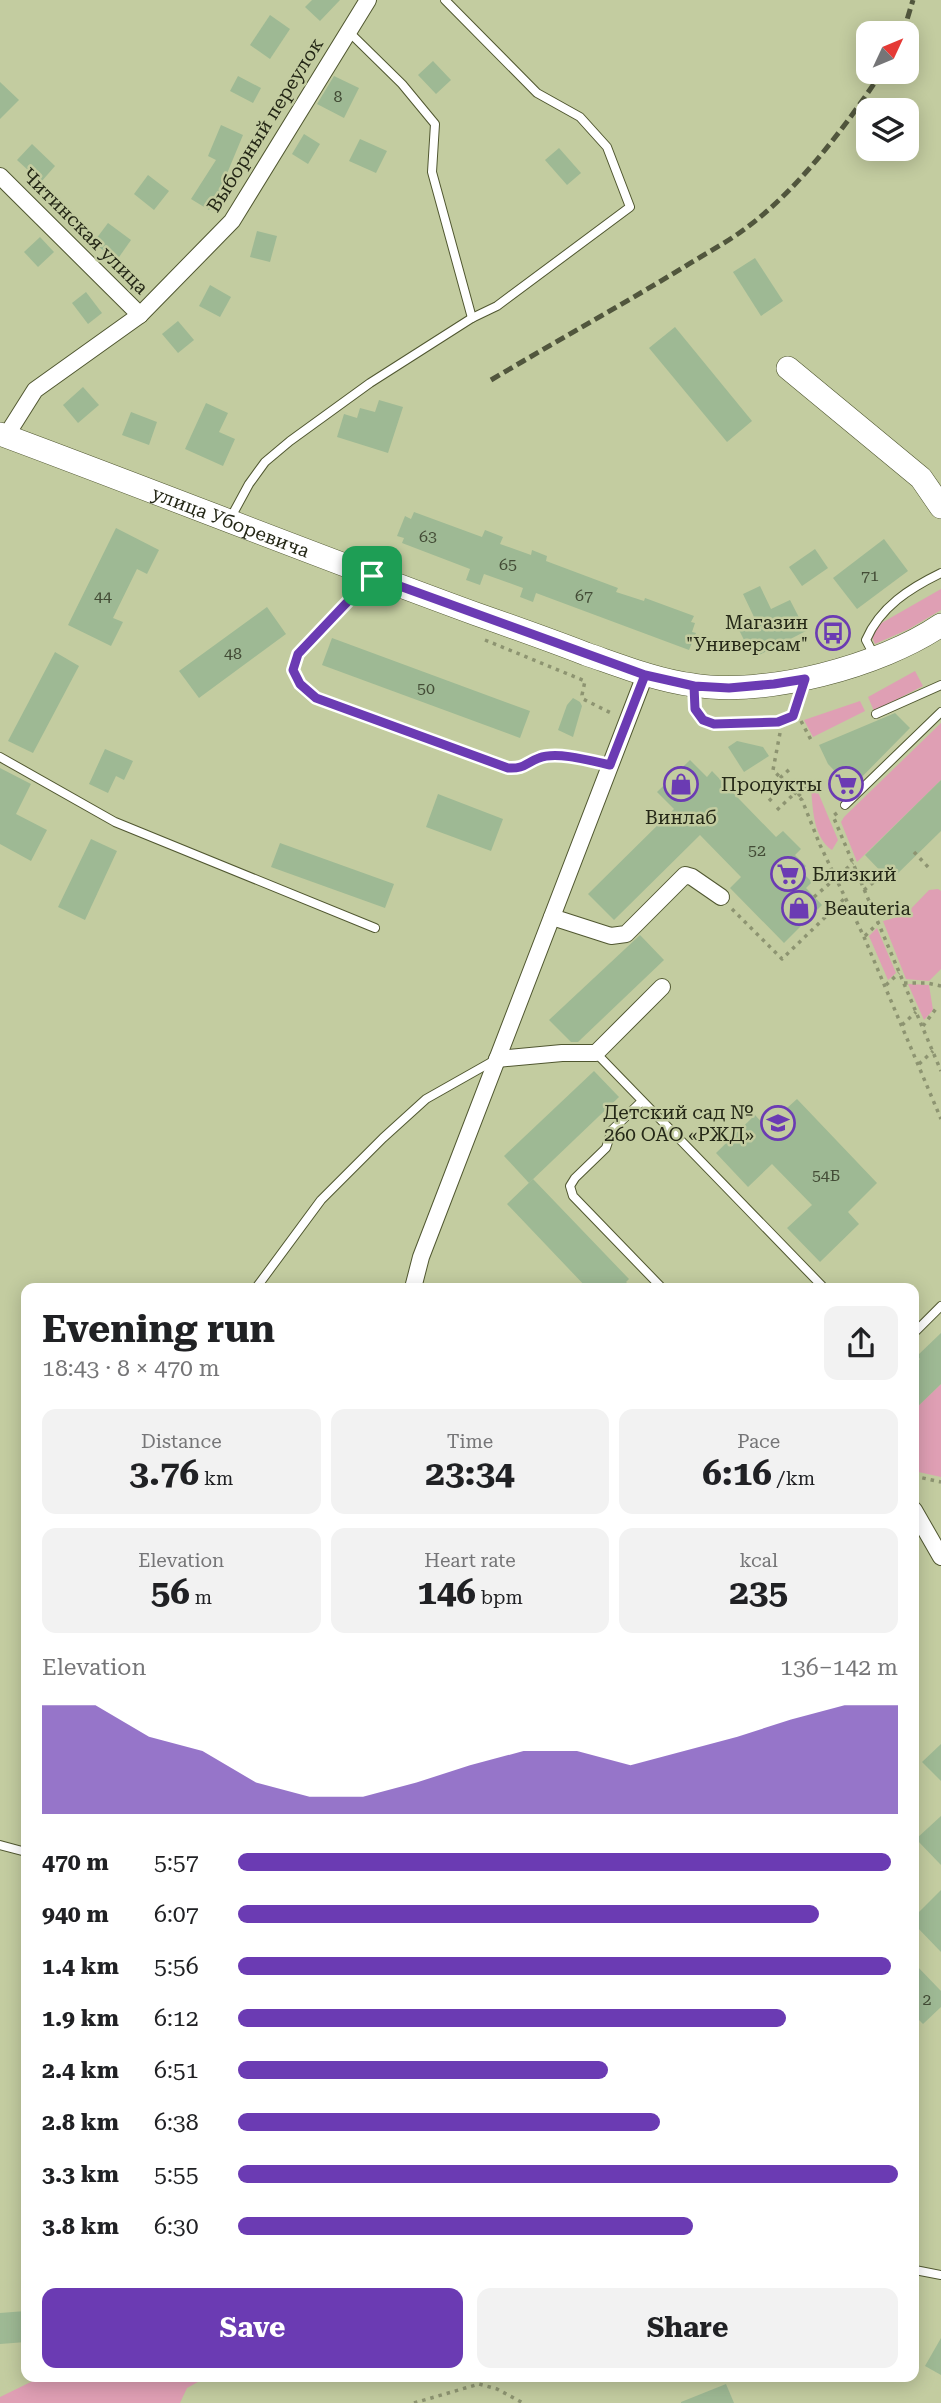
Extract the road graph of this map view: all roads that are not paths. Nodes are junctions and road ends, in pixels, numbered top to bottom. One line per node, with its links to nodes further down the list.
1 (445, 0): 6 (lane)
2 (366, 1): 3 (street, Выборный переулок)
3 (349, 32): 5 (street, Выборный переулок); 6 (lane)
4 (0, 176): 5 (street, Читинская улица)
5 (140, 315): 8 (street, Выборный переулок)
6 (472, 318): 10 (lane)
7 (788, 368): 9 (main road)
8 (3, 435): 10 (main road, улица Уборевича)
9 (941, 507)
10 (229, 522): 12 (main road, улица Уборевича)
11 (941, 573): 14 (lane)
12 (372, 576): 15 (main road, улица Уборевича); 22 (lane)
13 (941, 625): 14 (main road, улица Уборевича)
14 (875, 657): 16 (main road, улица Уборевича)
15 (645, 675): 18 (main road, улица Уборевича); 22 (street)
16 (805, 679): 18 (main road, улица Уборевича); 18 (lane)
17 (941, 685): 20 (lane)
18 (694, 686)
19 (941, 712): 23 (lane)
20 (876, 714)
21 (0, 757): 26 (lane)
22 (610, 765): 25 (street)
23 (845, 805)
24 (723, 899): 25 (street)
25 (552, 917): 29 (street)
26 (375, 928)
27 (662, 987): 28 (street)
28 (596, 1053): 29 (street); 30 (lane)
29 (497, 1059): 31 (lane); 32 (street)
30 (642, 1101): 33 (lane); 34 (lane)
31 (260, 1283)
32 (414, 1283)
33 (657, 1283)
34 (819, 1283)
35 (941, 1306): 36 (lane)
36 (919, 1328)
37 (919, 1519): 38 (street)
38 (941, 1557)
39 (0, 1845): 40 (lane)
40 (21, 1851)
41 (919, 2271): 42 (lane)
42 (941, 2275)

